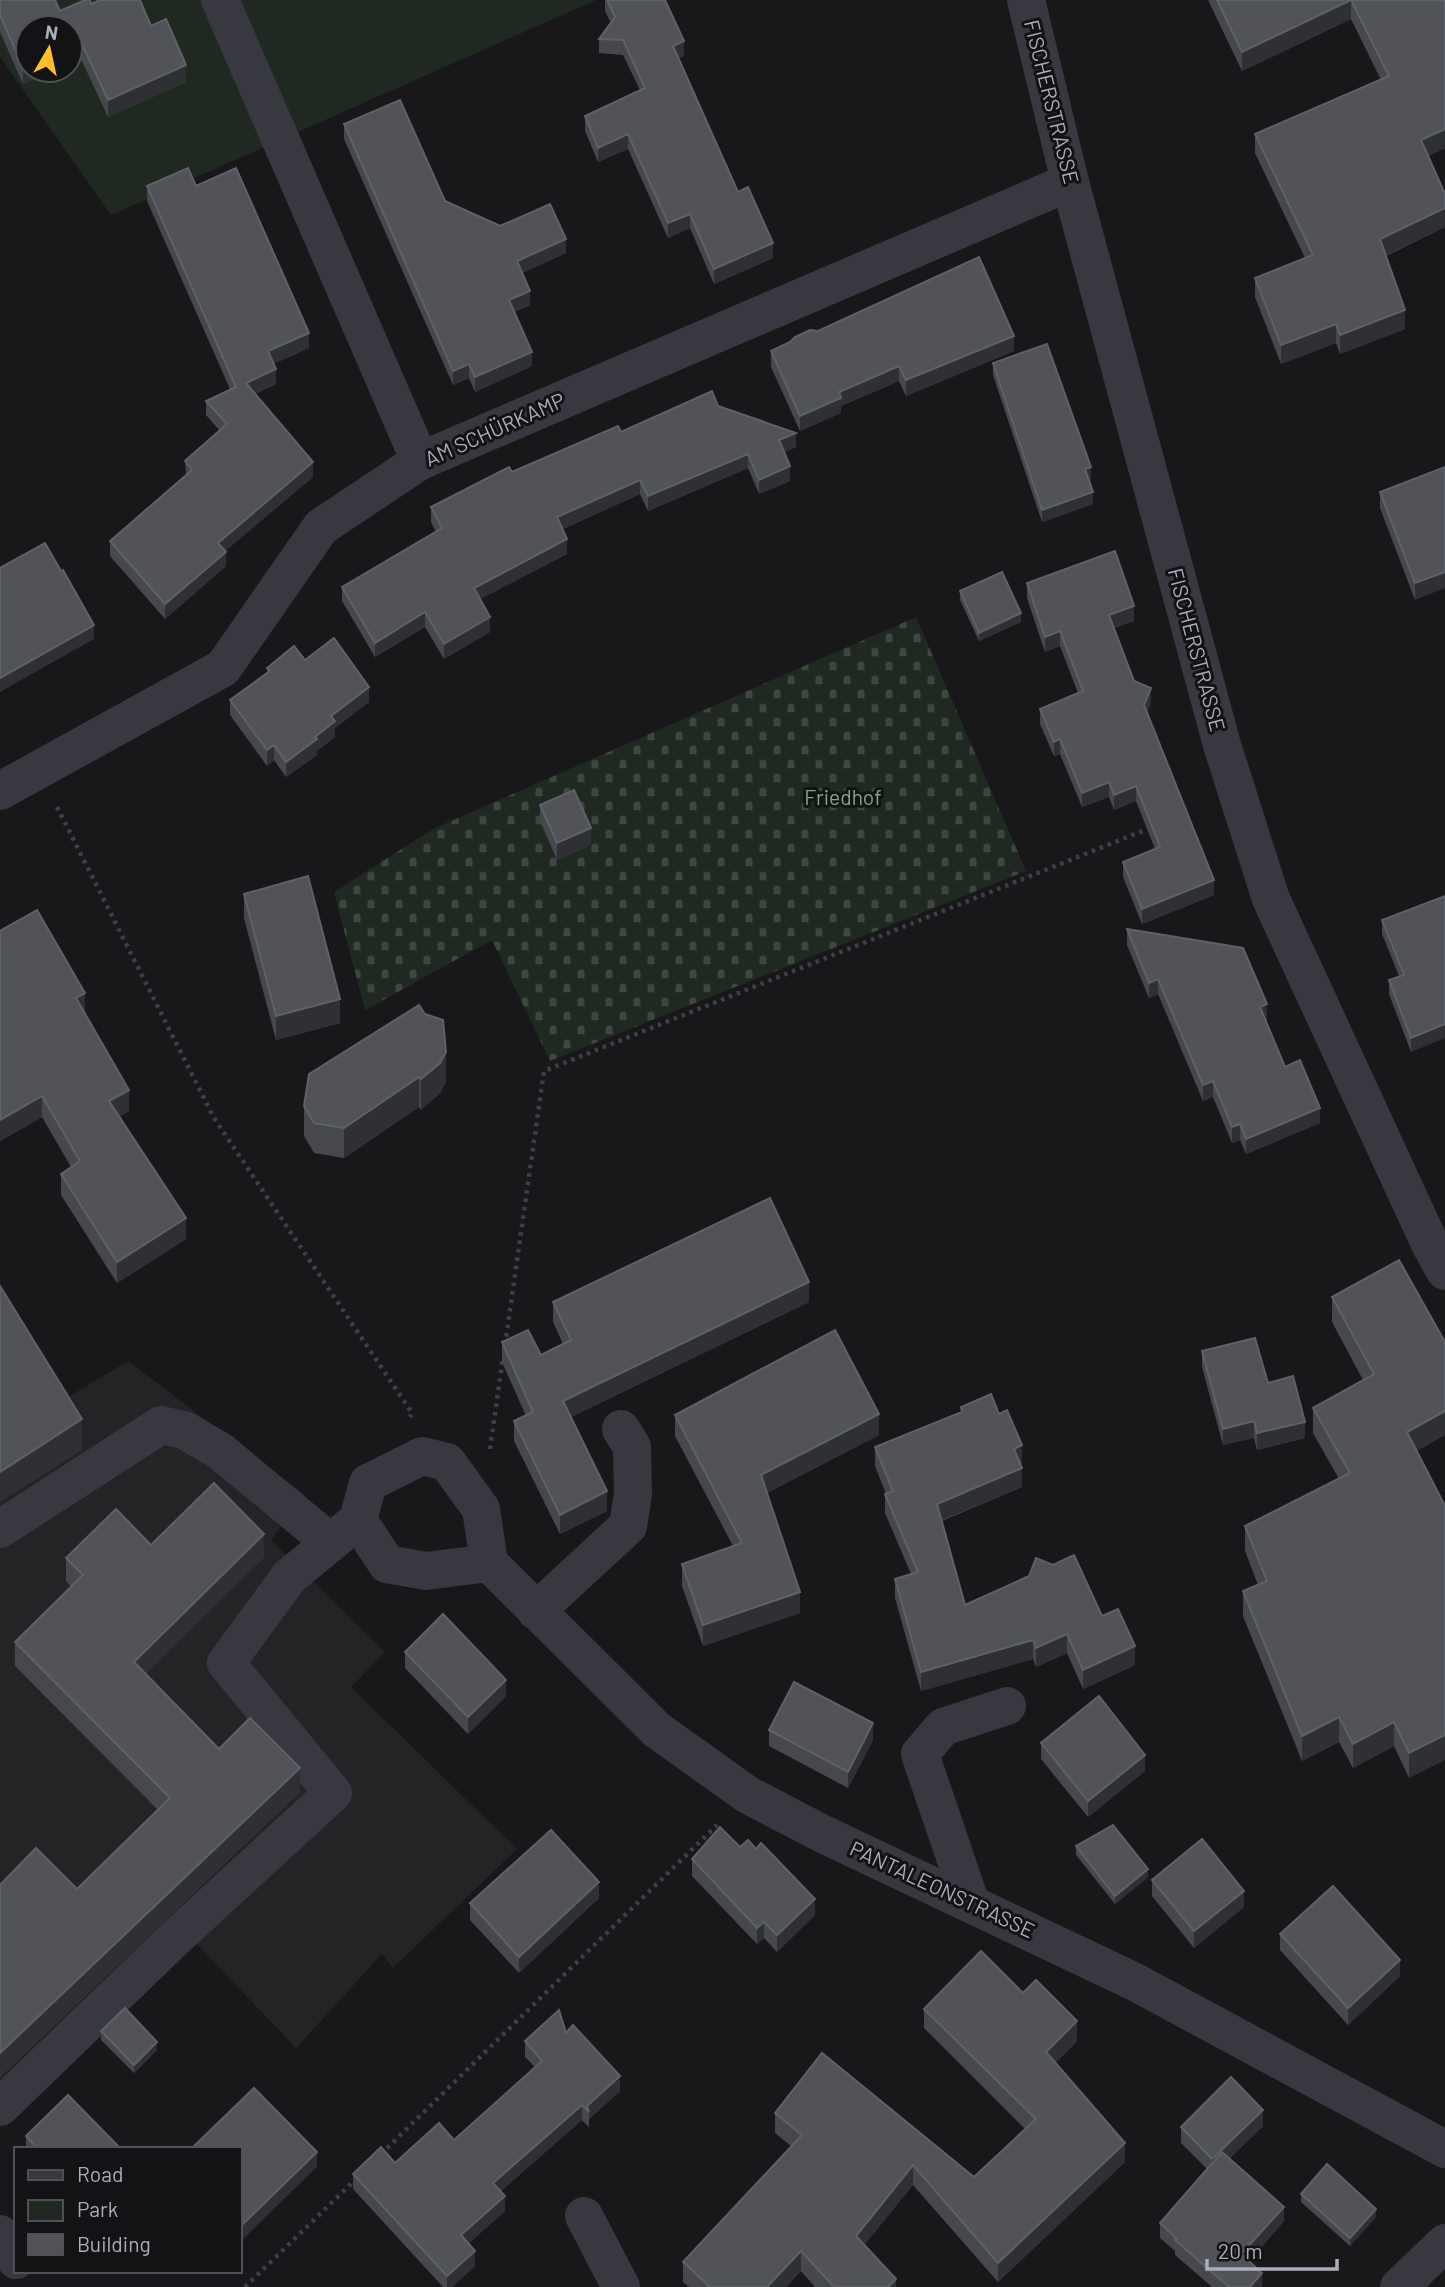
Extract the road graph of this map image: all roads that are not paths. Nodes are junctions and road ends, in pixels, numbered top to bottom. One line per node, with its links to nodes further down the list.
1 (220, 0): 4 (street)
2 (1026, 0): 3 (street, FISCHERSTRASSE)
3 (1070, 182): 4 (street, AM SCHÜRKAMP); 6 (street, FISCHERSTRASSE)
4 (420, 461): 5 (street, AM SCHÜRKAMP)
5 (0, 791)
6 (1445, 1271)
7 (621, 1429): 11 (street)
8 (0, 1529): 9 (street)
9 (344, 1531): 10 (street); 10 (street); 14 (street)
10 (489, 1563): 11 (street, PANTALEONSTRASSE)
11 (536, 1611): 13 (street, PANTALEONSTRASSE)
12 (1007, 1706): 13 (street)
13 (971, 1904): 15 (street, PANTALEONSTRASSE)
14 (0, 2107)
15 (1445, 2148)
16 (584, 2216): 20 (street)
17 (0, 2234): 19 (street)
18 (1445, 2243): 21 (street)
19 (14, 2257)
20 (621, 2287)
21 (1399, 2287)

